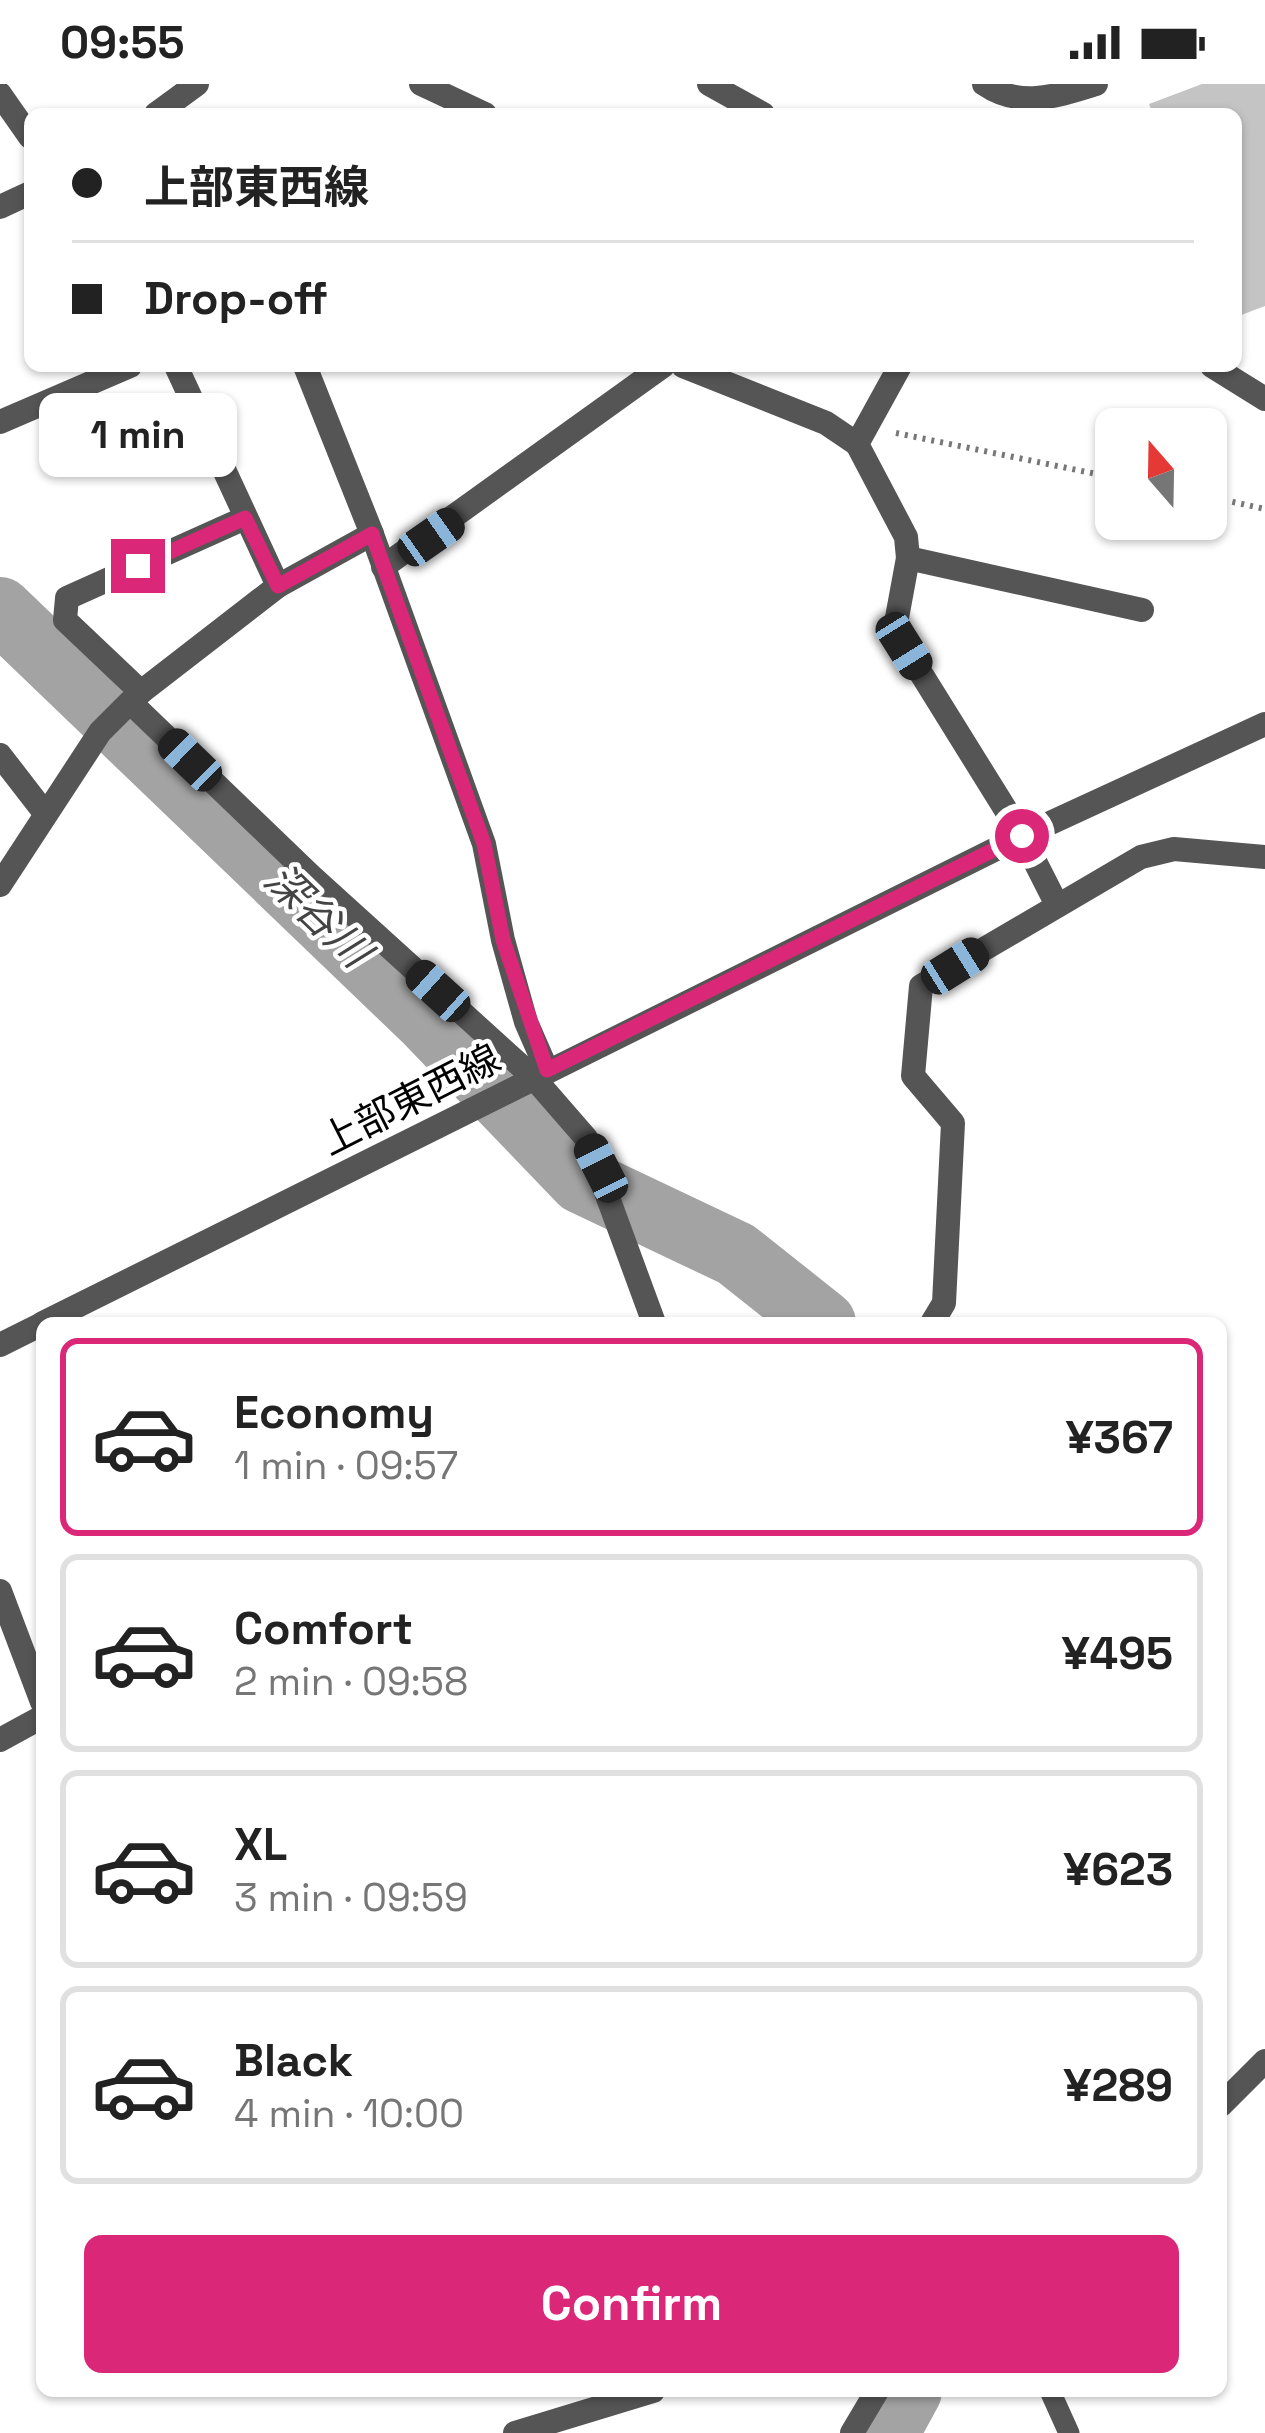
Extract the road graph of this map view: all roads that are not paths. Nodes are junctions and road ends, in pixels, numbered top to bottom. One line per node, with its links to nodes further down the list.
1 (197, 84): 7 (street)
2 (421, 84): 8 (street)
3 (709, 84): 9 (street)
4 (984, 84): 5 (street)
5 (1096, 84)
6 (1, 96): 10 (street)
7 (169, 108)
8 (472, 108)
9 (752, 108)
10 (24, 129)
11 (116, 372): 19 (street)
12 (179, 372): 21 (street)
13 (306, 372): 22 (street)
14 (655, 372): 24 (street)
15 (697, 372): 20 (street)
16 (897, 372): 20 (street)
17 (1222, 372): 18 (street)
18 (1265, 399)
19 (0, 422)
20 (857, 444): 23 (street)
21 (245, 518): 25 (street); 27 (street)
22 (372, 534): 24 (street); 25 (street)
23 (908, 558): 26 (street); 31 (street)
24 (383, 567): 35 (street)
25 (278, 586): 27 (street)
26 (1142, 610)
27 (132, 700): 30 (street); 35 (street)
28 (1265, 724): 31 (street, 上部東西線)
29 (0, 754): 30 (street)
30 (44, 812): 33 (street)
31 (1022, 836): 34 (street); 35 (street, 上部東西線)
32 (1265, 857): 34 (street)
33 (0, 885)
34 (1056, 903): 38 (street)
35 (537, 1075): 36 (street, 上部東西線); 37 (street)
36 (61, 1317)
37 (652, 1317)
38 (936, 1317)
39 (36, 1329): 40 (street, 上部東西線)
40 (0, 1345)
41 (0, 1591): 42 (street)
42 (36, 1678)
43 (36, 1720): 44 (street)
44 (0, 1740)
45 (1265, 2061): 46 (street)
46 (1227, 2099)
47 (633, 2397): 50 (street)
48 (873, 2397): 51 (street)
49 (1053, 2397): 52 (lane)
50 (515, 2433)
51 (852, 2433)
52 (1069, 2433)

